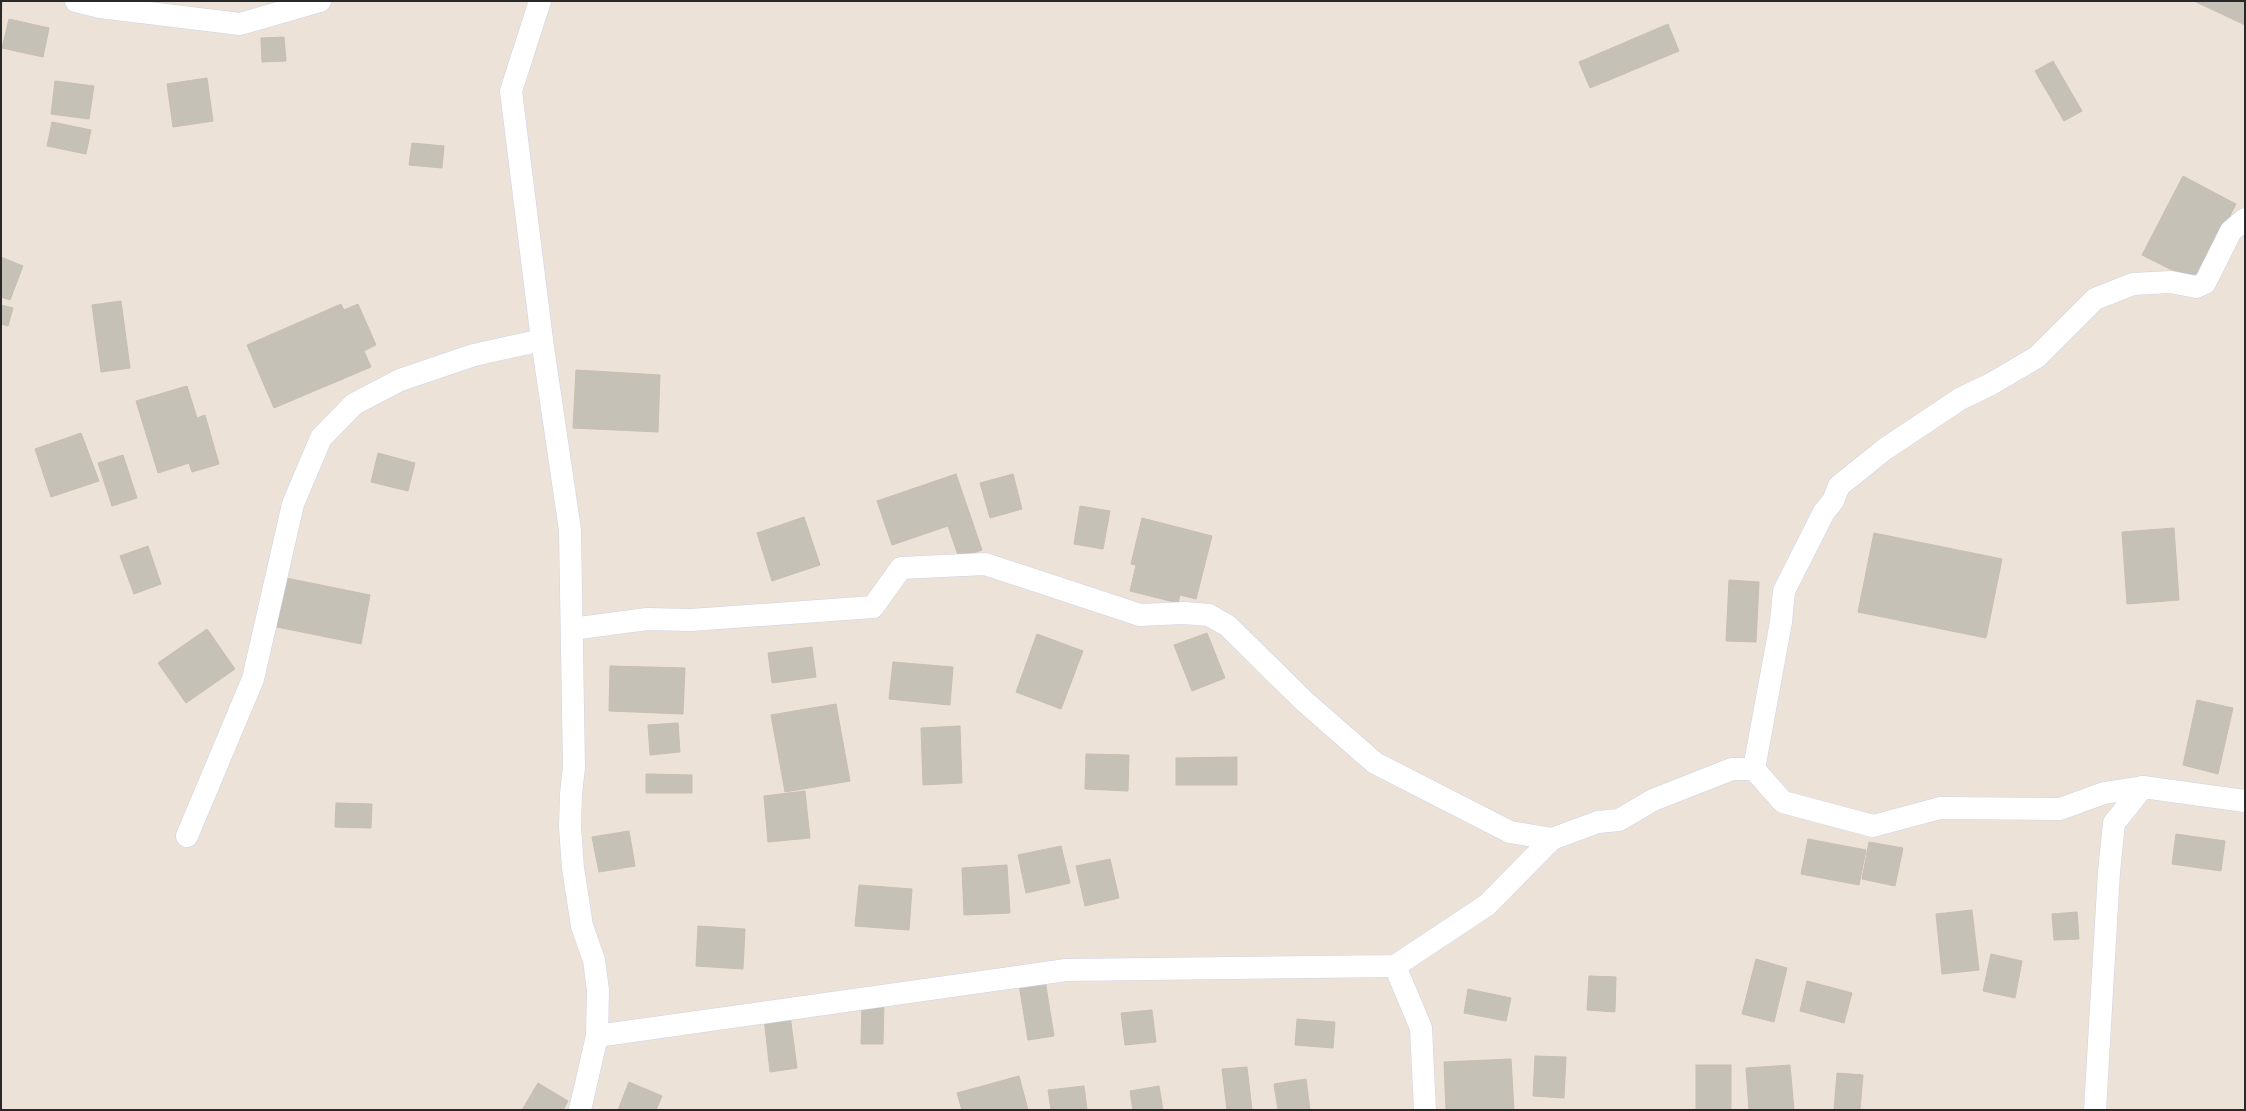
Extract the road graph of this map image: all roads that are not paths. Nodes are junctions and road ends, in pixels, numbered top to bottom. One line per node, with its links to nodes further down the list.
1 (76, 1): 4 (street)
2 (320, 1): 4 (street)
3 (540, 1): 6 (street)
4 (100, 4)
5 (2245, 219): 8 (street)
6 (542, 340): 7 (street); 11 (street)
7 (572, 629): 12 (street); 14 (street)
8 (1754, 769): 9 (street); 12 (street)
9 (2143, 787): 10 (street); 17 (street)
10 (2245, 801)
11 (187, 836)
12 (1552, 839): 13 (street)
13 (1395, 966): 14 (street); 16 (street)
14 (598, 1036): 15 (street)
15 (580, 1110)
16 (1425, 1110)
17 (2095, 1110)

